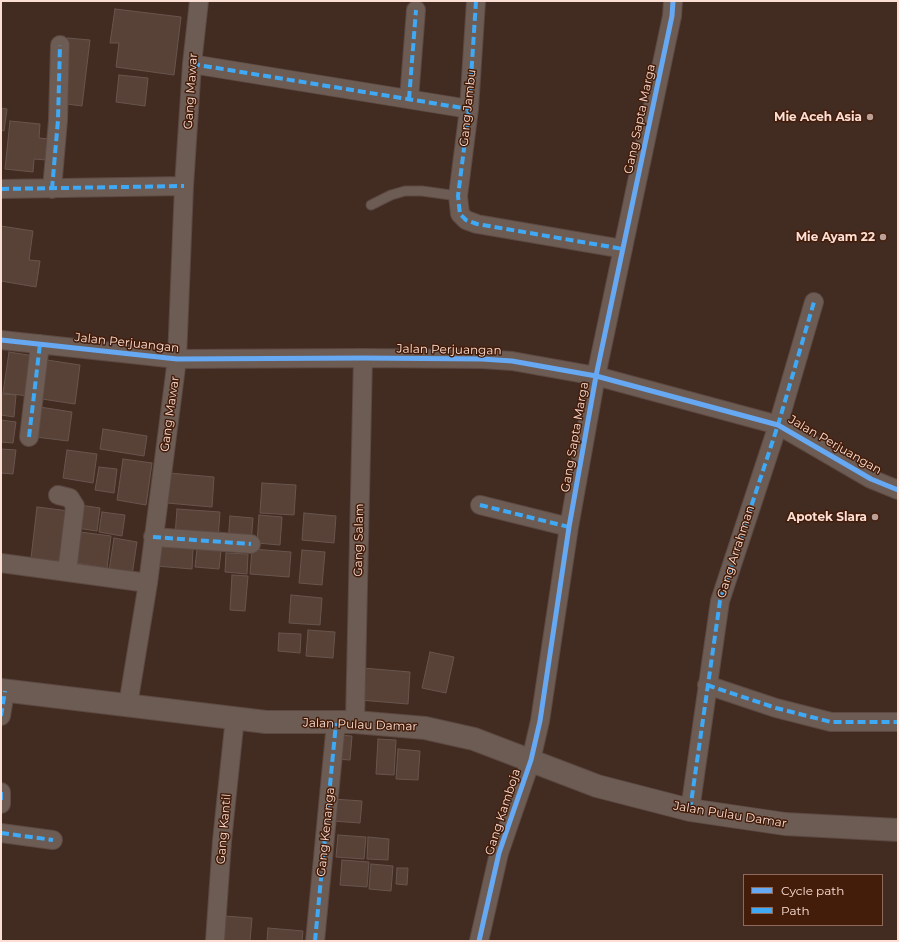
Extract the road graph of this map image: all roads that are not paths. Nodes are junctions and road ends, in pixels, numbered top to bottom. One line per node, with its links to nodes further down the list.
1 (200, 1): 6 (street, Gang Mawar)
2 (476, 1): 8 (street, Gang Jambu)
3 (672, 1): 14 (street, Gang Sapta Marga)
4 (416, 10): 7 (street)
5 (60, 45): 11 (street)
6 (192, 64): 7 (street); 9 (street, Gang Mawar)
7 (409, 99): 8 (street)
8 (469, 109): 13 (street, Gang Jambu)
9 (184, 186): 11 (street); 19 (street, Gang Mawar)
10 (1, 189): 11 (street)
11 (52, 190)
12 (371, 205): 13 (lane)
13 (459, 205): 14 (street)
14 (623, 249): 20 (street, Gang Sapta Marga)
15 (814, 302): 21 (street, Gang Arrahman)
16 (1, 340): 17 (street, Jalan Perjuangan)
17 (40, 344): 19 (street, Jalan Perjuangan); 22 (street)
18 (363, 358): 19 (street, Jalan Perjuangan); 20 (street, Jalan Perjuangan); 38 (street, Gang Salam)
19 (177, 359): 27 (street, Gang Mawar)
20 (596, 376): 21 (street, Jalan Perjuangan); 26 (street, Gang Sapta Marga)
21 (778, 425): 23 (street, Jalan Perjuangan); 32 (street, Gang Arrahman)
22 (29, 437)
23 (898, 490)
24 (58, 495): 30 (street)
25 (480, 505): 26 (street)
26 (569, 527): 39 (street, Gang Sapta Marga)
27 (153, 537): 28 (street); 31 (street, Gang Mawar)
28 (251, 544)
29 (1, 563): 30 (street)
30 (67, 572): 31 (street)
31 (148, 583): 34 (street, Gang Mawar)
32 (707, 685): 37 (street); 42 (street, Gang Arrahman)
33 (3, 690): 34 (street, Jalan Pulau Damar); 35 (street)
34 (128, 705): 36 (street, Jalan Pulau Damar)
35 (1, 716)
36 (235, 718): 38 (street, Jalan Pulau Damar); 46 (street, Gang Kantil)
37 (898, 722)
38 (346, 723): 39 (street, Jalan Pulau Damar); 47 (street, Gang Kenanga)
39 (531, 760): 42 (street, Jalan Pulau Damar); 48 (street, Gang Kamboja)
40 (1, 792): 41 (street)
41 (1, 804)
42 (690, 810): 43 (street, Jalan Pulau Damar)
43 (898, 830)
44 (1, 833): 45 (street)
45 (52, 840)
46 (215, 941)
47 (315, 941)
48 (479, 941)

